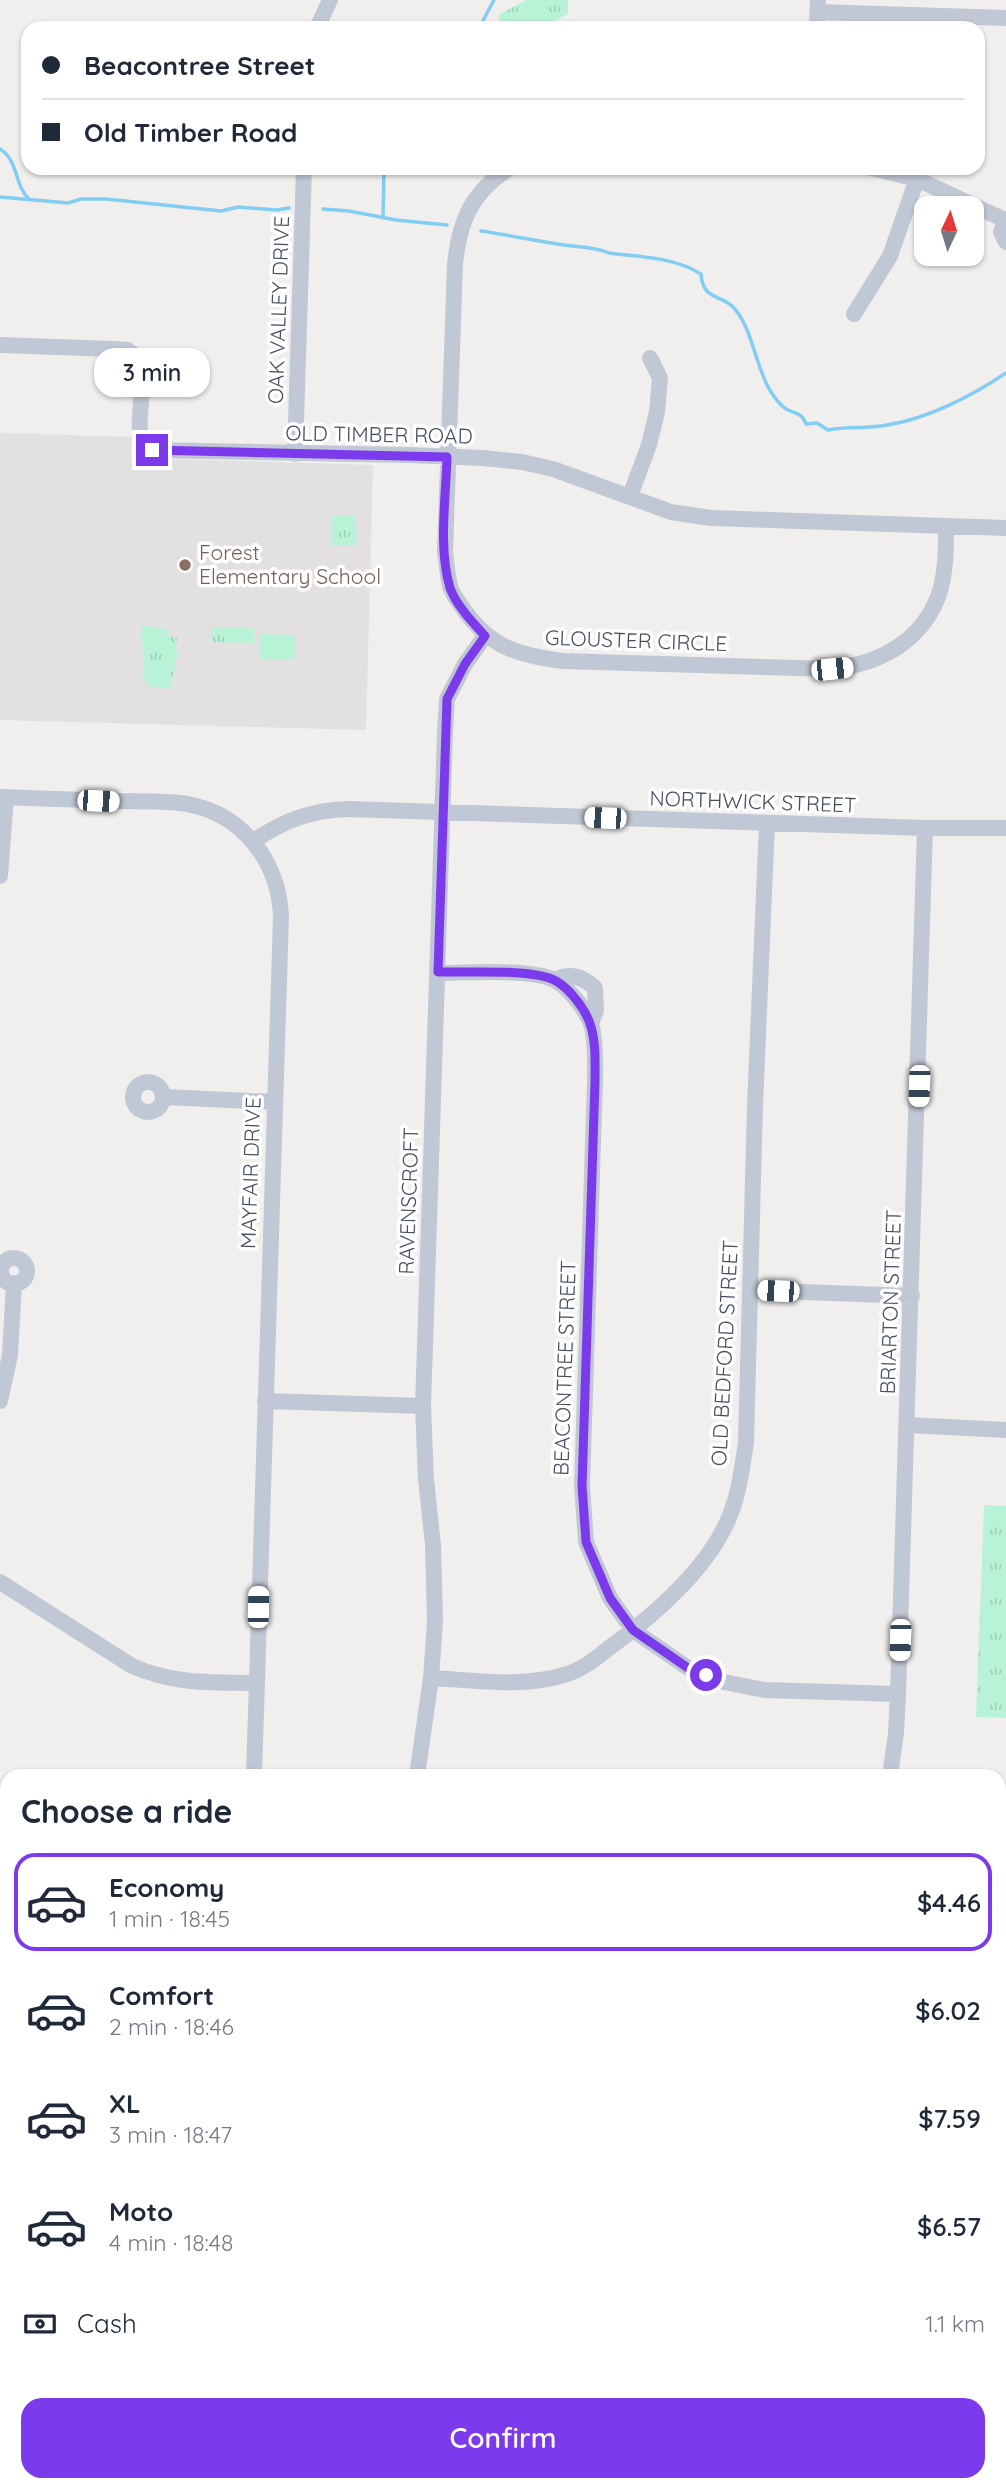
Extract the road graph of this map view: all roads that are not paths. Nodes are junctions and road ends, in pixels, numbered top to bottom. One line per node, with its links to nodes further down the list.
1 (330, 0): 4 (street)
2 (818, 13): 3 (street)
3 (1006, 18)
4 (320, 21)
5 (304, 175): 14 (street, OAK VALLEY DRIVE)
6 (486, 175): 15 (street, GLOUSTER CIRCLE)
7 (900, 175): 8 (street)
8 (917, 179): 9 (street); 11 (street)
9 (1005, 220): 10 (street)
10 (1006, 242)
11 (854, 314)
12 (0, 345): 14 (street, OLD TIMBER ROAD)
13 (650, 358): 16 (street)
14 (295, 454): 15 (street, OLD TIMBER ROAD)
15 (447, 457): 16 (street, OLD TIMBER ROAD); 19 (street, GLOUSTER CIRCLE)
16 (630, 496): 17 (street, OLD TIMBER ROAD)
17 (946, 527): 18 (street, OLD TIMBER ROAD); 19 (street, GLOUSTER CIRCLE)
18 (1006, 528)
19 (485, 636): 21 (street, RAVENSCROFT)
20 (3, 797): 25 (street, MAYFAIR DRIVE); 26 (street)
21 (443, 813): 22 (street, NORTHWICK STREET); 25 (street, NORTHWICK STREET); 27 (street, RAVENSCROFT)
22 (767, 823): 23 (street, NORTHWICK STREET); 33 (street, OLD BEDFORD STREET)
23 (925, 828): 24 (street, NORTHWICK STREET); 34 (street, BRIARTON STREET)
24 (1006, 828)
25 (254, 841): 31 (street, MAYFAIR DRIVE)
26 (0, 876)
27 (438, 972): 28 (street, BEACONTREE STREET); 37 (street, RAVENSCROFT)
28 (555, 980): 29 (street, BEACONTREE STREET); 29 (street, BEACONTREE STREET)
29 (591, 1024): 41 (street, BEACONTREE STREET)
30 (164, 1097): 31 (street)
31 (275, 1102): 36 (street, MAYFAIR DRIVE)
32 (14, 1283): 35 (street)
33 (751, 1290): 34 (street); 41 (street, OLD BEDFORD STREET)
34 (912, 1296): 38 (street, BRIARTON STREET)
35 (0, 1401)
36 (265, 1401): 37 (street); 43 (street, MAYFAIR DRIVE)
37 (423, 1406): 42 (street, RAVENSCROFT)
38 (908, 1425): 39 (street); 44 (street, BRIARTON STREET)
39 (1006, 1430)
40 (0, 1582): 43 (street)
41 (633, 1630): 42 (street, OLD BEDFORD STREET); 44 (street, BEACONTREE STREET)
42 (431, 1678): 46 (street, RAVENSCROFT)
43 (257, 1683): 45 (street, MAYFAIR DRIVE)
44 (898, 1693): 47 (street, BRIARTON STREET)
45 (254, 1769)
46 (417, 1769)
47 (891, 1769)

